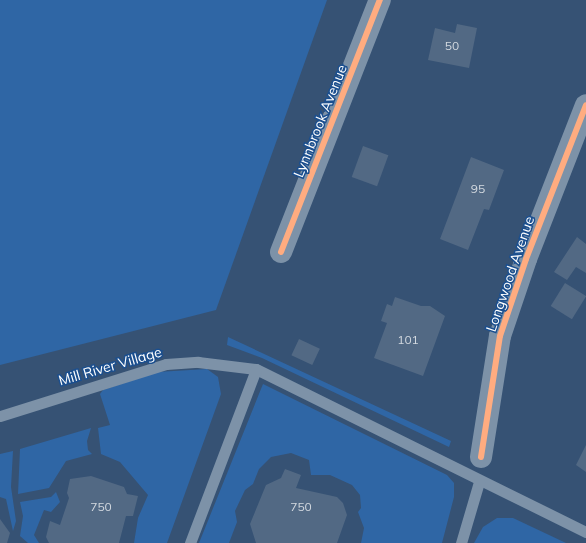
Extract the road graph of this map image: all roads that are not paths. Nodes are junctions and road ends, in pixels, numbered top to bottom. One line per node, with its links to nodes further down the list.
1 (380, 0): 3 (street, Lynnbrook Avenue)
2 (586, 105): 6 (street, Longwood Avenue)
3 (281, 252)
4 (256, 369): 5 (lane, Mill River Village); 7 (lane, Mill River Village); 9 (lane)
5 (0, 416)
6 (481, 457)
7 (479, 482): 8 (lane, Mill River Village); 10 (lane)
8 (586, 532)
9 (190, 543)
10 (460, 543)

